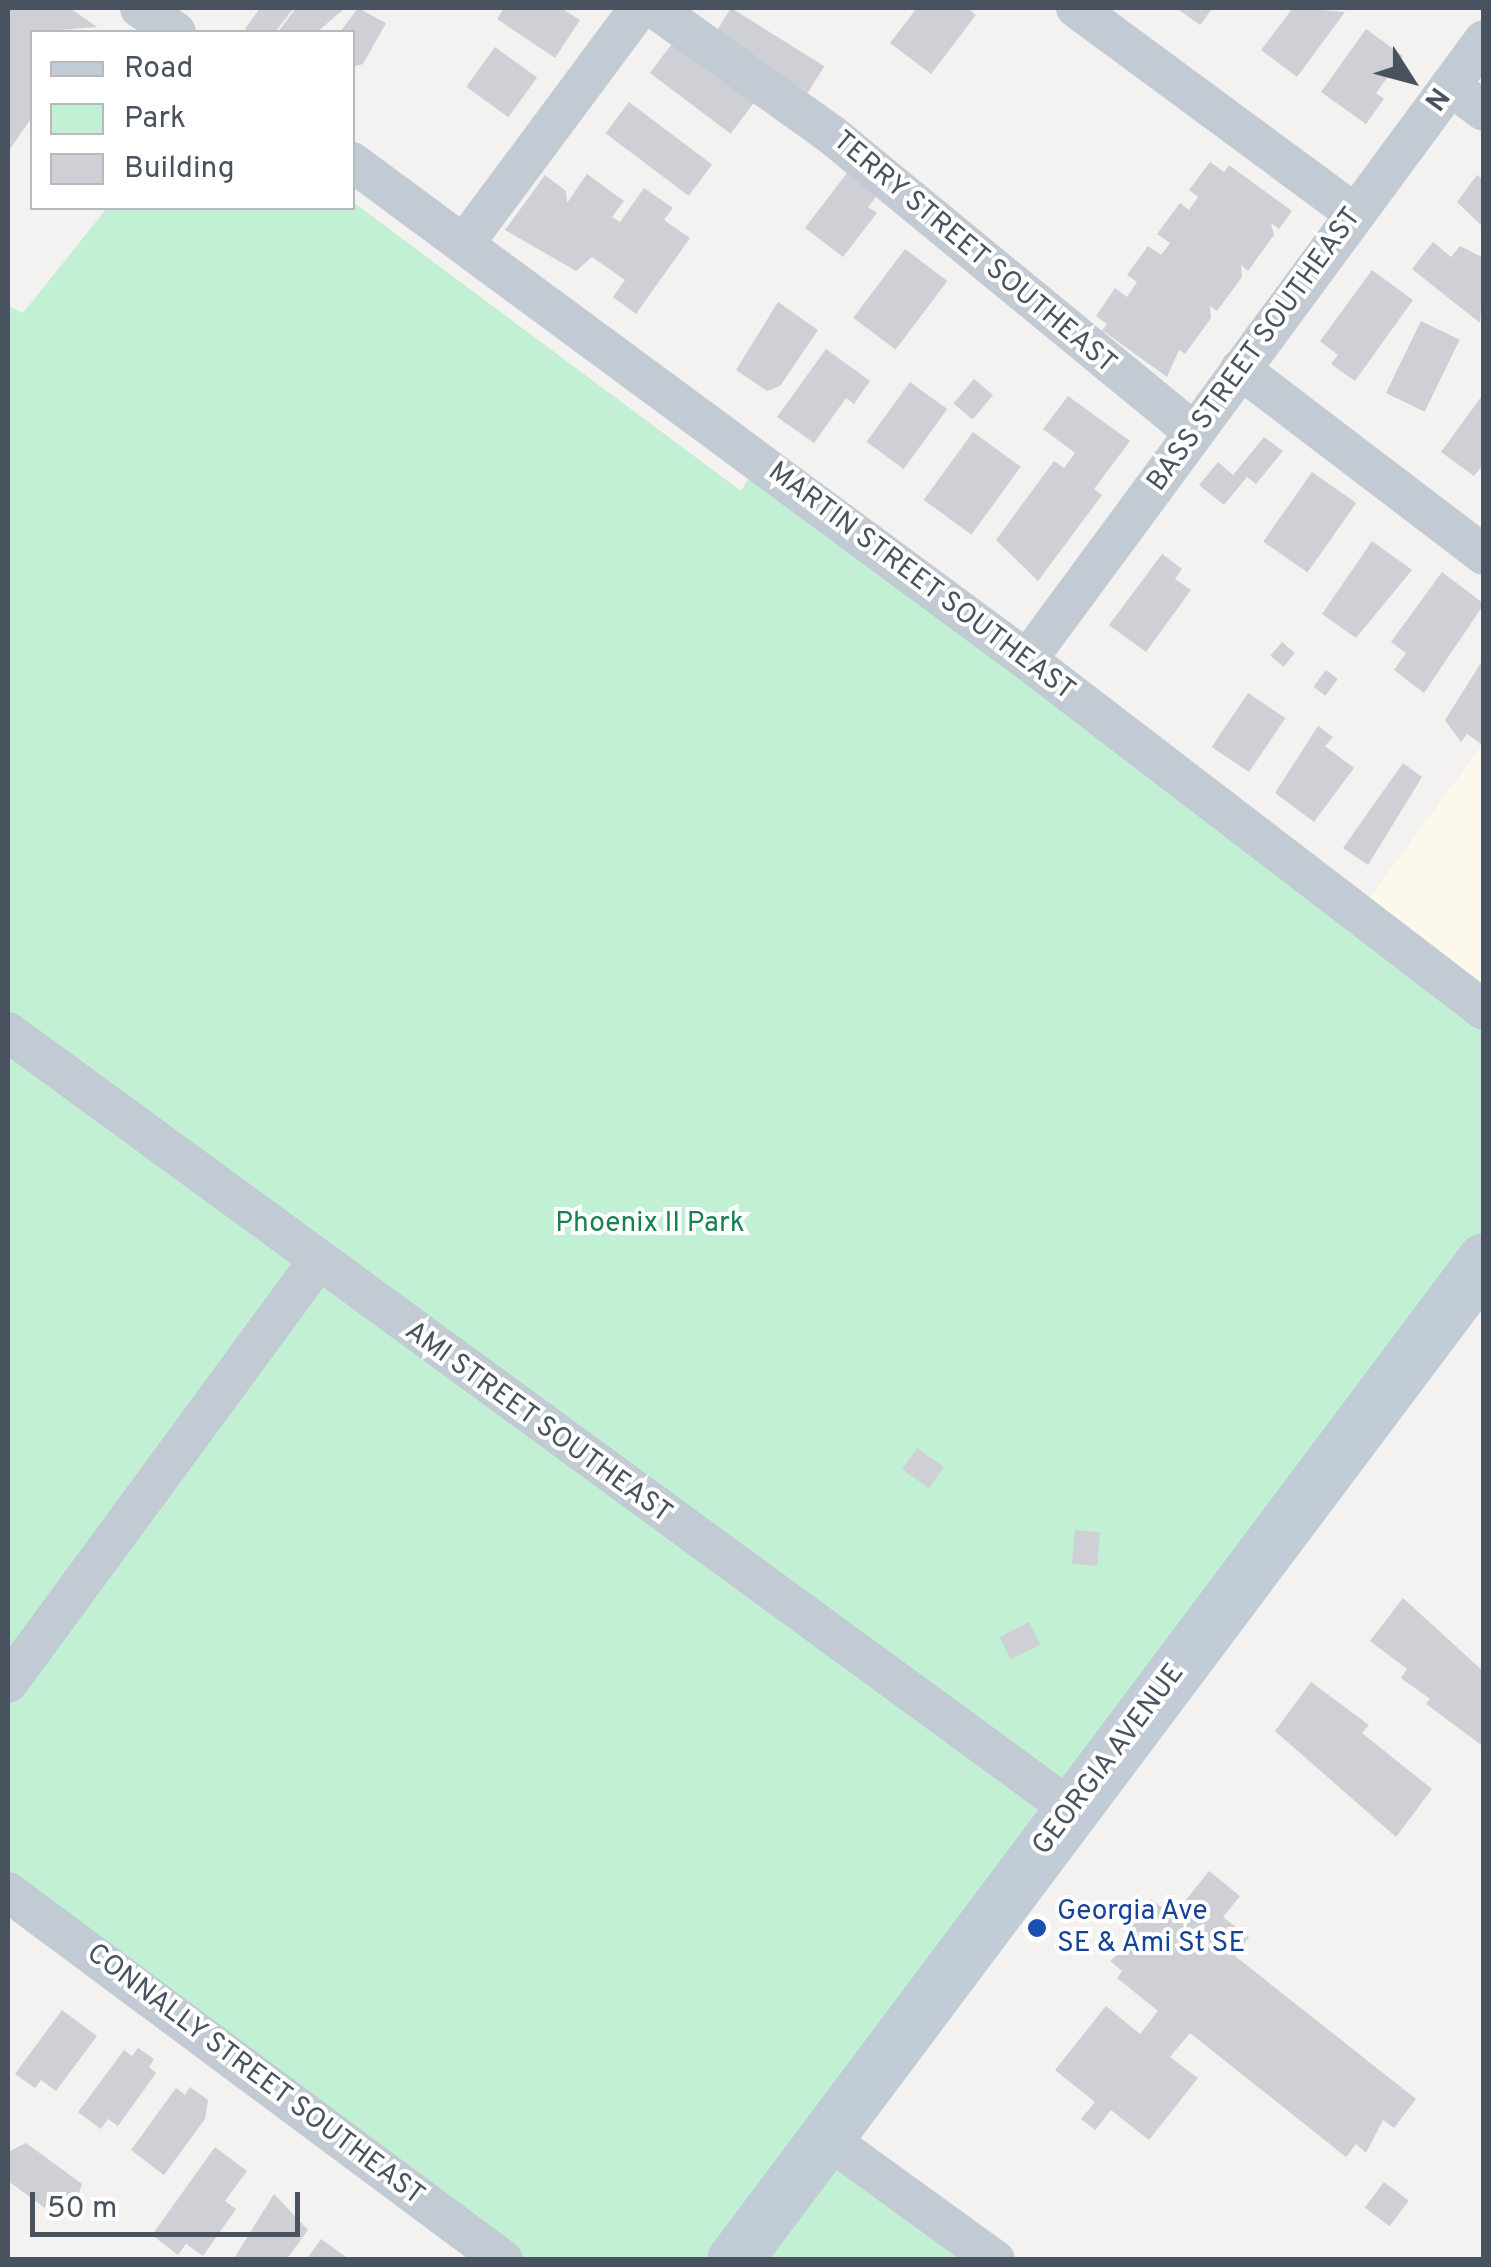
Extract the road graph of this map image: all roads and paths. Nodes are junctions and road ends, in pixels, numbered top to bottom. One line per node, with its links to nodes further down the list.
1 (140, 8): 5 (street)
2 (639, 8): 11 (street)
3 (654, 8): 13 (street, TERRY STREET SOUTHEAST)
4 (1076, 8): 10 (street)
5 (173, 30)
6 (1484, 40): 7 (street, BASS STREET SOUTHEAST)
7 (1450, 86): 8 (street); 10 (street, BASS STREET SOUTHEAST)
8 (1484, 111)
9 (355, 164): 11 (street, MARTIN STREET SOUTHEAST)
10 (1355, 214): 12 (street, BASS STREET SOUTHEAST)
11 (464, 244): 15 (street, MARTIN STREET SOUTHEAST)
12 (1240, 369): 13 (street, BASS STREET SOUTHEAST); 14 (street)
13 (1194, 432): 15 (street, BASS STREET SOUTHEAST)
14 (1484, 555)
15 (1026, 660): 16 (street, MARTIN STREET SOUTHEAST)
16 (1484, 1010)
17 (8, 1032): 19 (street, AMI STREET SOUTHEAST)
18 (1484, 1260): 21 (main road, GEORGIA AVENUE)
19 (318, 1261): 20 (street); 21 (street, AMI STREET SOUTHEAST)
20 (8, 1682)
21 (1072, 1810): 23 (main road, GEORGIA AVENUE)
22 (8, 1892): 24 (street, CONNALLY STREET SOUTHEAST)
23 (825, 2137): 25 (main road, GEORGIA AVENUE); 26 (street)
24 (502, 2260)
25 (734, 2260)
26 (995, 2260)

